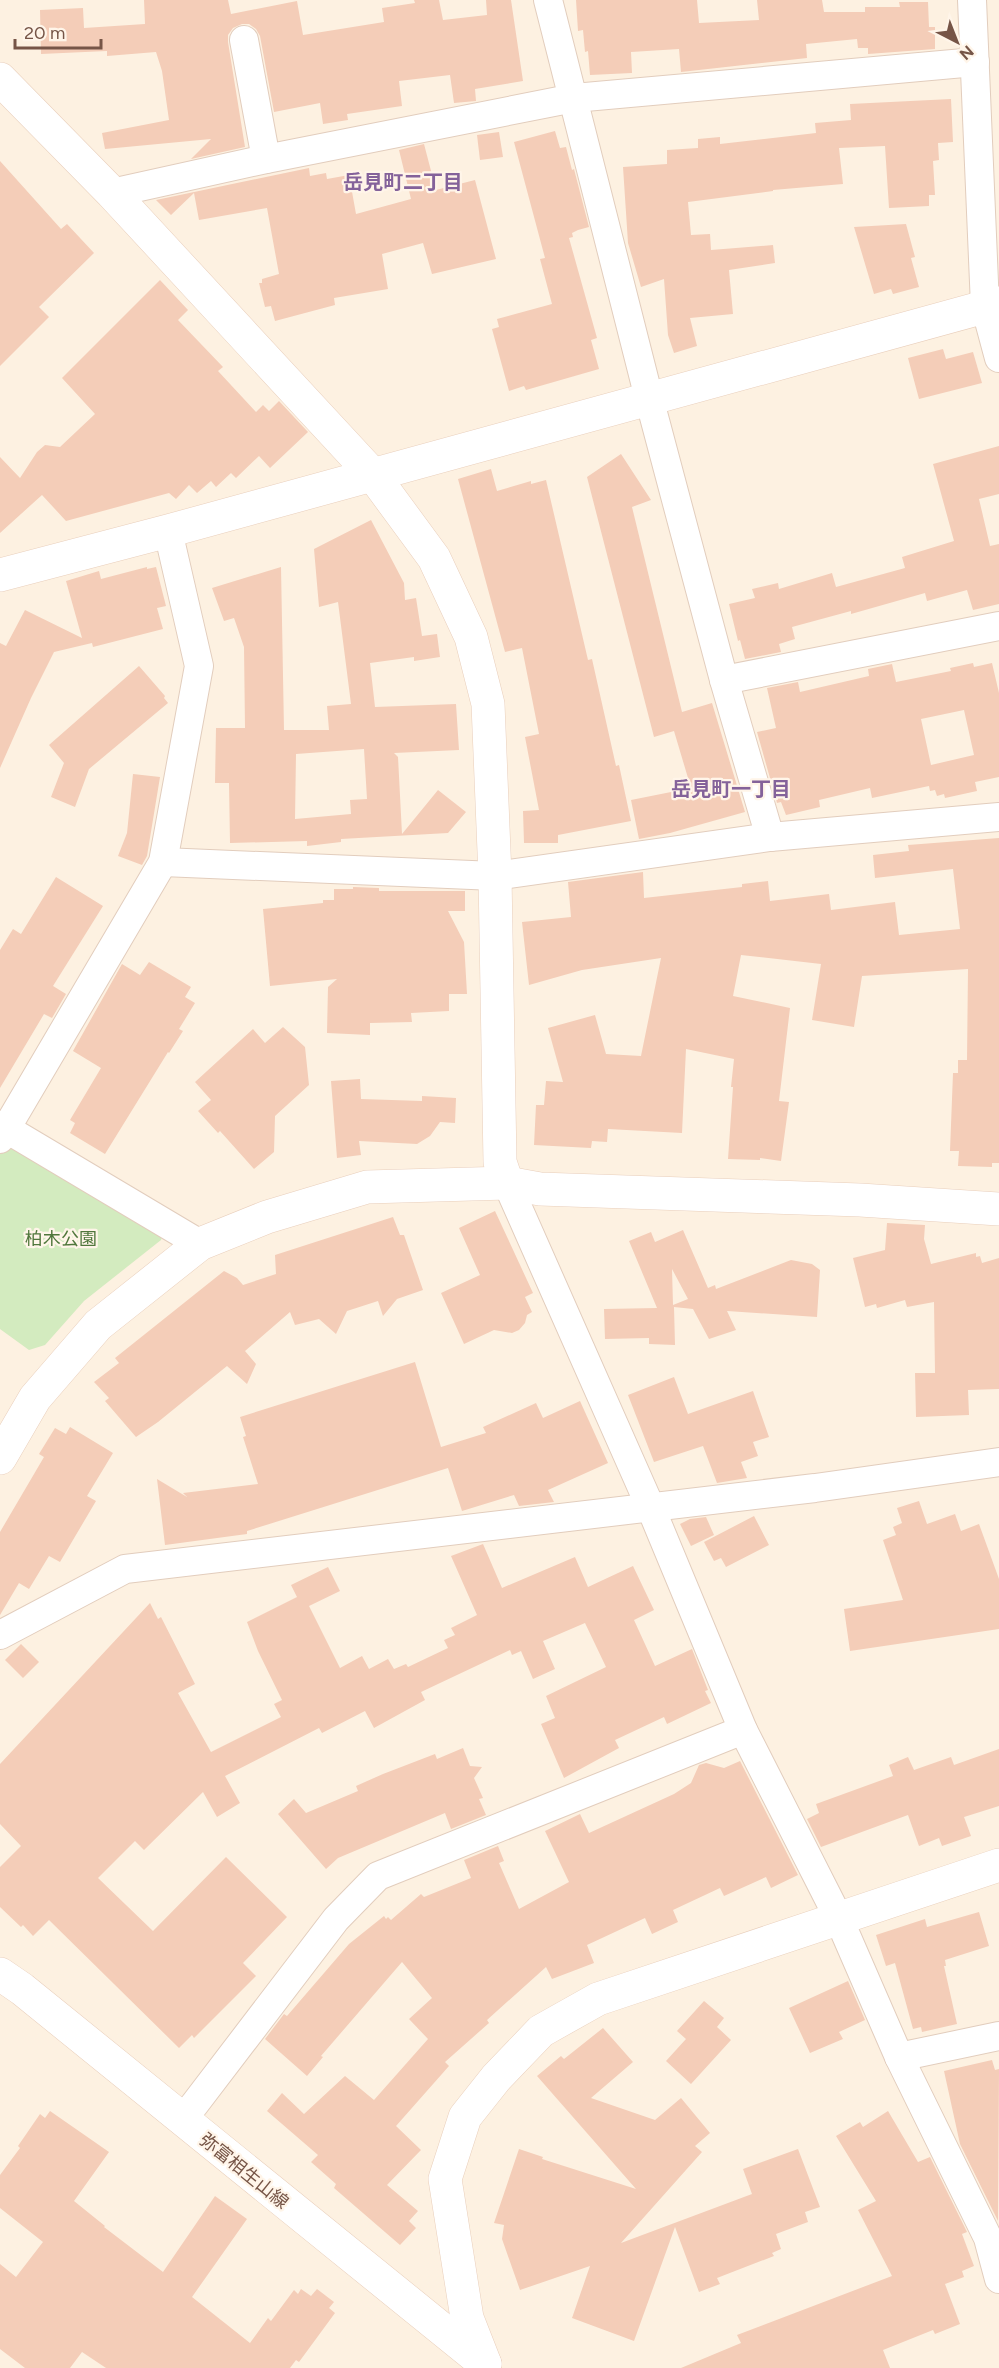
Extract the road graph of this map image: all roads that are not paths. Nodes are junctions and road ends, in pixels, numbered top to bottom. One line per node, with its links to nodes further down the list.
1 (548, 0): 6 (street)
2 (972, 0): 4 (street)
3 (244, 40): 7 (street)
4 (975, 62): 6 (street); 9 (street)
5 (0, 79): 8 (street)
6 (574, 98): 7 (street); 11 (street)
7 (266, 159): 8 (street)
8 (112, 193): 12 (street)
9 (992, 304): 10 (street); 11 (street)
10 (999, 358)
11 (649, 398): 12 (street); 16 (street)
12 (373, 475): 13 (street); 20 (street)
13 (168, 531): 14 (street); 19 (street)
14 (2, 572)
15 (999, 626): 16 (street)
16 (723, 680): 18 (street)
17 (999, 817): 18 (street)
18 (770, 837): 20 (street)
19 (163, 862): 20 (street); 21 (street)
20 (495, 876): 22 (street)
21 (3, 1131): 24 (street)
22 (507, 1183): 23 (street); 24 (street); 27 (street)
23 (999, 1209)
24 (200, 1244): 25 (street)
25 (0, 1458)
26 (999, 1462): 27 (street)
27 (650, 1506): 28 (street); 29 (street)
28 (0, 1635)
29 (743, 1730): 31 (street); 35 (street)
30 (999, 1865): 31 (street)
31 (839, 1919): 34 (street); 38 (street)
32 (0, 1974): 35 (street, 弥富相生山線)
33 (999, 2036): 34 (street)
34 (899, 2057): 36 (street)
35 (181, 2120): 38 (street, 弥富相生山線)
36 (994, 2237): 37 (street)
37 (999, 2279)
38 (487, 2366)

